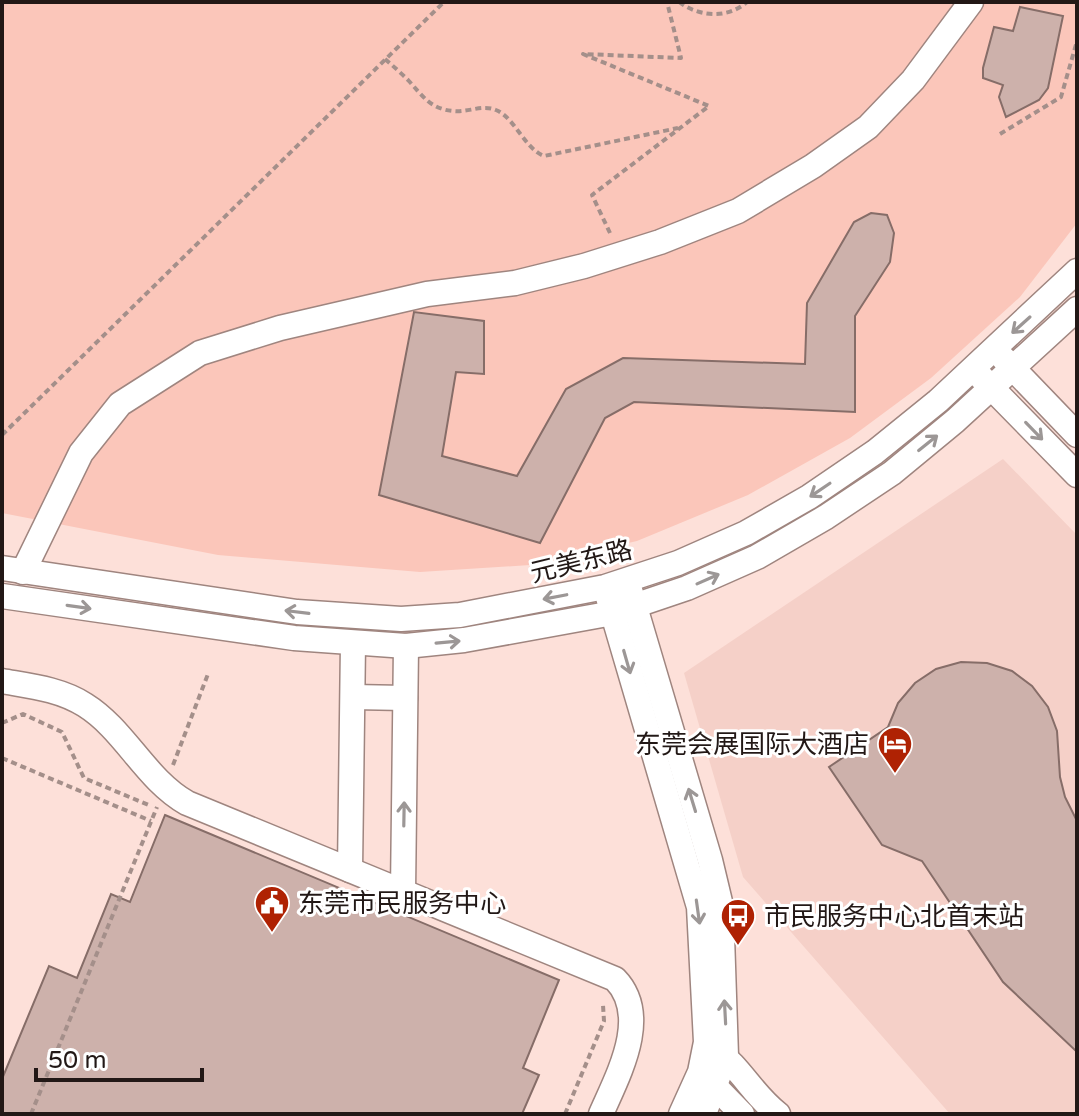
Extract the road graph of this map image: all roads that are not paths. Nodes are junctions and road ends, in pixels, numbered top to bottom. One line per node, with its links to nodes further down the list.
1 (971, 2): 10 (street)
2 (1077, 271): 4 (street, 元美东路, one-way to 4)
3 (1077, 309): 5 (street)
4 (994, 349): 5 (street); 6 (street, 元美东路)
5 (1013, 368): 7 (street); 8 (street)
6 (973, 369): 7 (street); 11 (street, 元美东路, one-way to 11)
7 (992, 387): 9 (street, one-way to 9); 13 (street, one-way to 7)
8 (1077, 435)
9 (1077, 475)
10 (13, 570): 11 (street, 元美东路, one-way to 10)
11 (616, 584): 13 (street)
12 (2, 596): 14 (street, one-way to 14)
13 (624, 609): 15 (street, one-way to 13); 21 (street)
14 (353, 643): 15 (street); 17 (street)
15 (406, 646): 18 (street)
16 (2, 681): 19 (street)
17 (353, 697): 18 (street); 19 (street)
18 (405, 698): 20 (street, one-way to 18)
19 (350, 870): 20 (street)
20 (403, 892): 23 (street)
21 (716, 1049): 22 (street); 27 (street)
22 (708, 1079): 24 (street); 25 (street); 26 (street)
23 (601, 1114)
24 (681, 1114)
25 (704, 1114)
26 (742, 1114)
27 (778, 1114)

